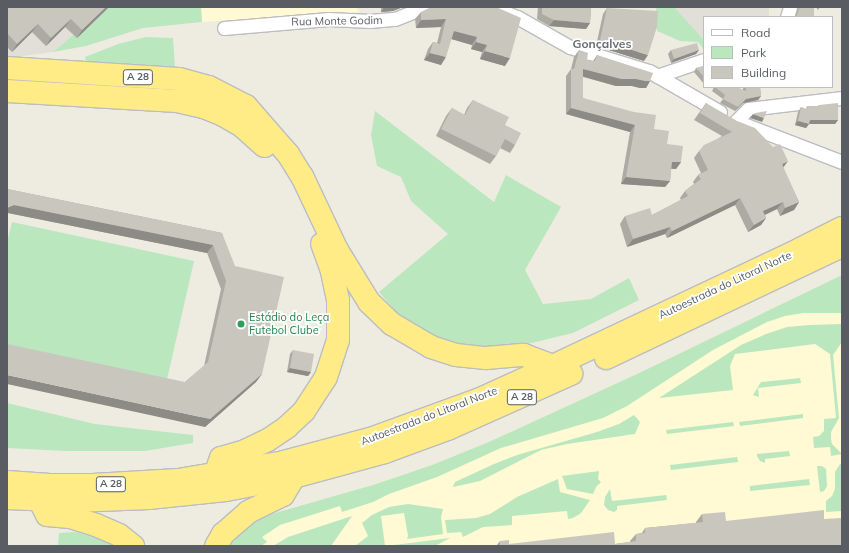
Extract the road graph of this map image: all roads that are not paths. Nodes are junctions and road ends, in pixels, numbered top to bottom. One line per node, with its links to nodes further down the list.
1 (424, 7): 3 (street, Rua Monte Godim)
2 (493, 7): 6 (street)
3 (224, 28)
4 (703, 60): 6 (street)
5 (7, 68): 10 (highway, A 28)
6 (657, 76): 11 (street)
7 (7, 81): 10 (highway)
8 (7, 91): 16 (highway)
9 (842, 98): 11 (street)
10 (257, 120): 15 (highway)
11 (736, 121): 12 (street)
12 (842, 162)
13 (842, 228): 15 (highway, Autoestrada do Litoral Norte / A 28)
14 (842, 246): 17 (highway, Autoestrada do Litoral Norte / A 28)
15 (553, 366): 16 (highway, Autoestrada do Litoral Norte / A 28)
16 (215, 474): 18 (highway, Autoestrada do Litoral Norte / A 28)
17 (294, 477): 20 (highway, Autoestrada do Litoral Norte / A 28); 22 (highway)
18 (7, 482)
19 (7, 498): 20 (highway, Autoestrada do Litoral Norte / A 28)
20 (40, 500): 21 (highway)
21 (134, 546)
22 (216, 546)

